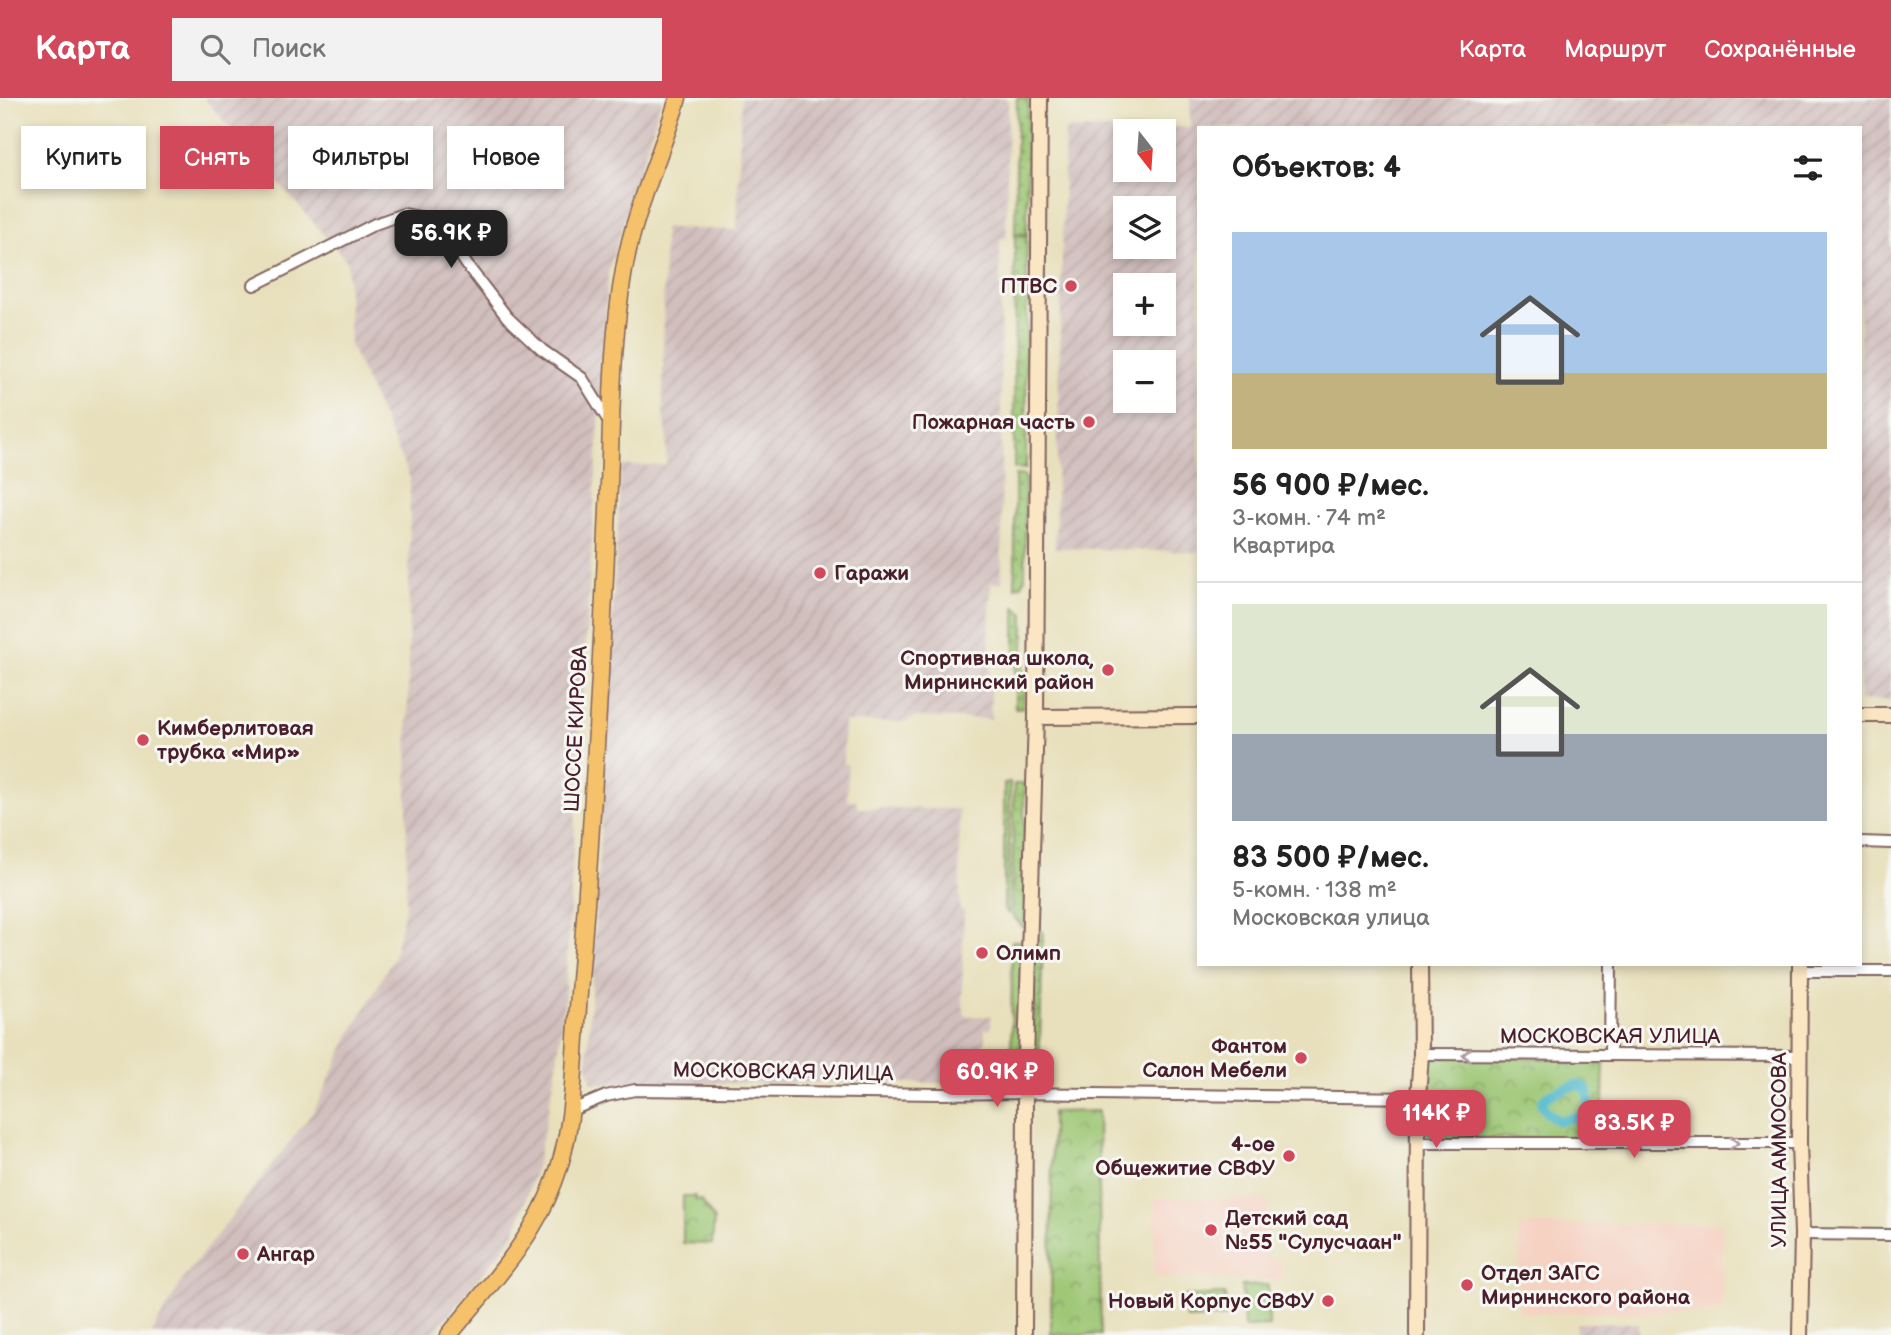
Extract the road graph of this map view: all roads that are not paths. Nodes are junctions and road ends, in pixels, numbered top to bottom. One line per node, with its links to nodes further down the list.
1 (678, 98): 4 (main road, ШОССЕ КИРОВА)
2 (1040, 98): 8 (main road)
3 (254, 285): 4 (street)
4 (612, 425): 20 (main road, ШОССЕ КИРОВА)
5 (1862, 715): 6 (main road)
6 (1891, 715)
7 (1197, 716): 8 (main road)
8 (1036, 717): 18 (main road)
9 (1862, 842): 10 (street)
10 (1891, 843)
11 (1420, 966): 15 (main road)
12 (1611, 966): 16 (street)
13 (1800, 967): 14 (street); 17 (main road, УЛИЦА АММОСОВА)
14 (1891, 971)
15 (1421, 1054): 16 (street, МОСКОВСКАЯ УЛИЦА, one-way to 15); 19 (main road)
16 (1610, 1055): 17 (street, МОСКОВСКАЯ УЛИЦА)
17 (1799, 1056): 22 (main road, УЛИЦА АММОСОВА)
18 (1025, 1093): 19 (street, МОСКОВСКАЯ УЛИЦА); 20 (street, МОСКОВСКАЯ УЛИЦА); 26 (main road)
19 (1418, 1098): 21 (main road)
20 (572, 1110): 25 (main road, ШОССЕ КИРОВА)
21 (1419, 1143): 22 (street, one-way to 22); 27 (main road)
22 (1799, 1143): 23 (main road, УЛИЦА АММОСОВА)
23 (1802, 1234): 24 (street); 28 (main road, УЛИЦА АММОСОВА)
24 (1891, 1235)
25 (449, 1335)
26 (1024, 1335)
27 (1417, 1335)
28 (1800, 1335)

